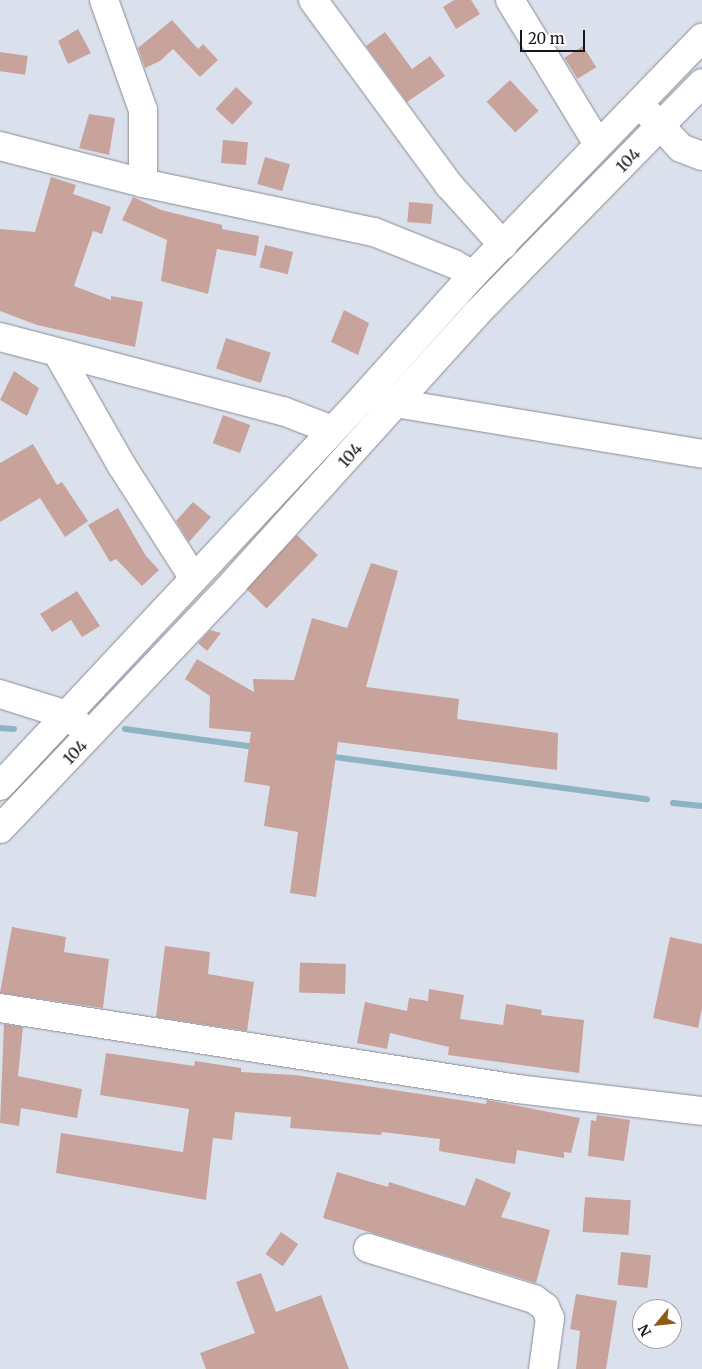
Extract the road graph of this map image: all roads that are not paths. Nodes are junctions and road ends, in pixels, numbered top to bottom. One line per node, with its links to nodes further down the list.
1 (104, 0): 11 (street)
2 (313, 0): 12 (street)
3 (510, 0): 8 (street)
4 (702, 38): 6 (street)
5 (702, 83): 7 (street, 104)
6 (640, 104): 7 (street); 8 (street)
7 (660, 127): 10 (street); 17 (street, 104)
8 (598, 144): 12 (street)
9 (0, 146): 11 (street)
10 (702, 156)
11 (143, 183): 13 (street)
12 (503, 245): 13 (street)
13 (473, 275): 16 (street)
14 (0, 336): 15 (street)
15 (58, 354): 18 (street); 20 (street)
16 (362, 399): 17 (street); 18 (street)
17 (398, 402): 19 (street); 23 (street, 104)
18 (332, 430): 20 (street)
19 (702, 454)
20 (193, 578): 22 (street)
21 (0, 694): 22 (street)
22 (67, 715): 23 (street); 24 (street)
23 (91, 735): 25 (street, 104)
24 (0, 786)
25 (0, 828)
26 (0, 1008): 27 (street)
27 (702, 1111)
28 (368, 1248): 29 (street)
29 (543, 1369)

